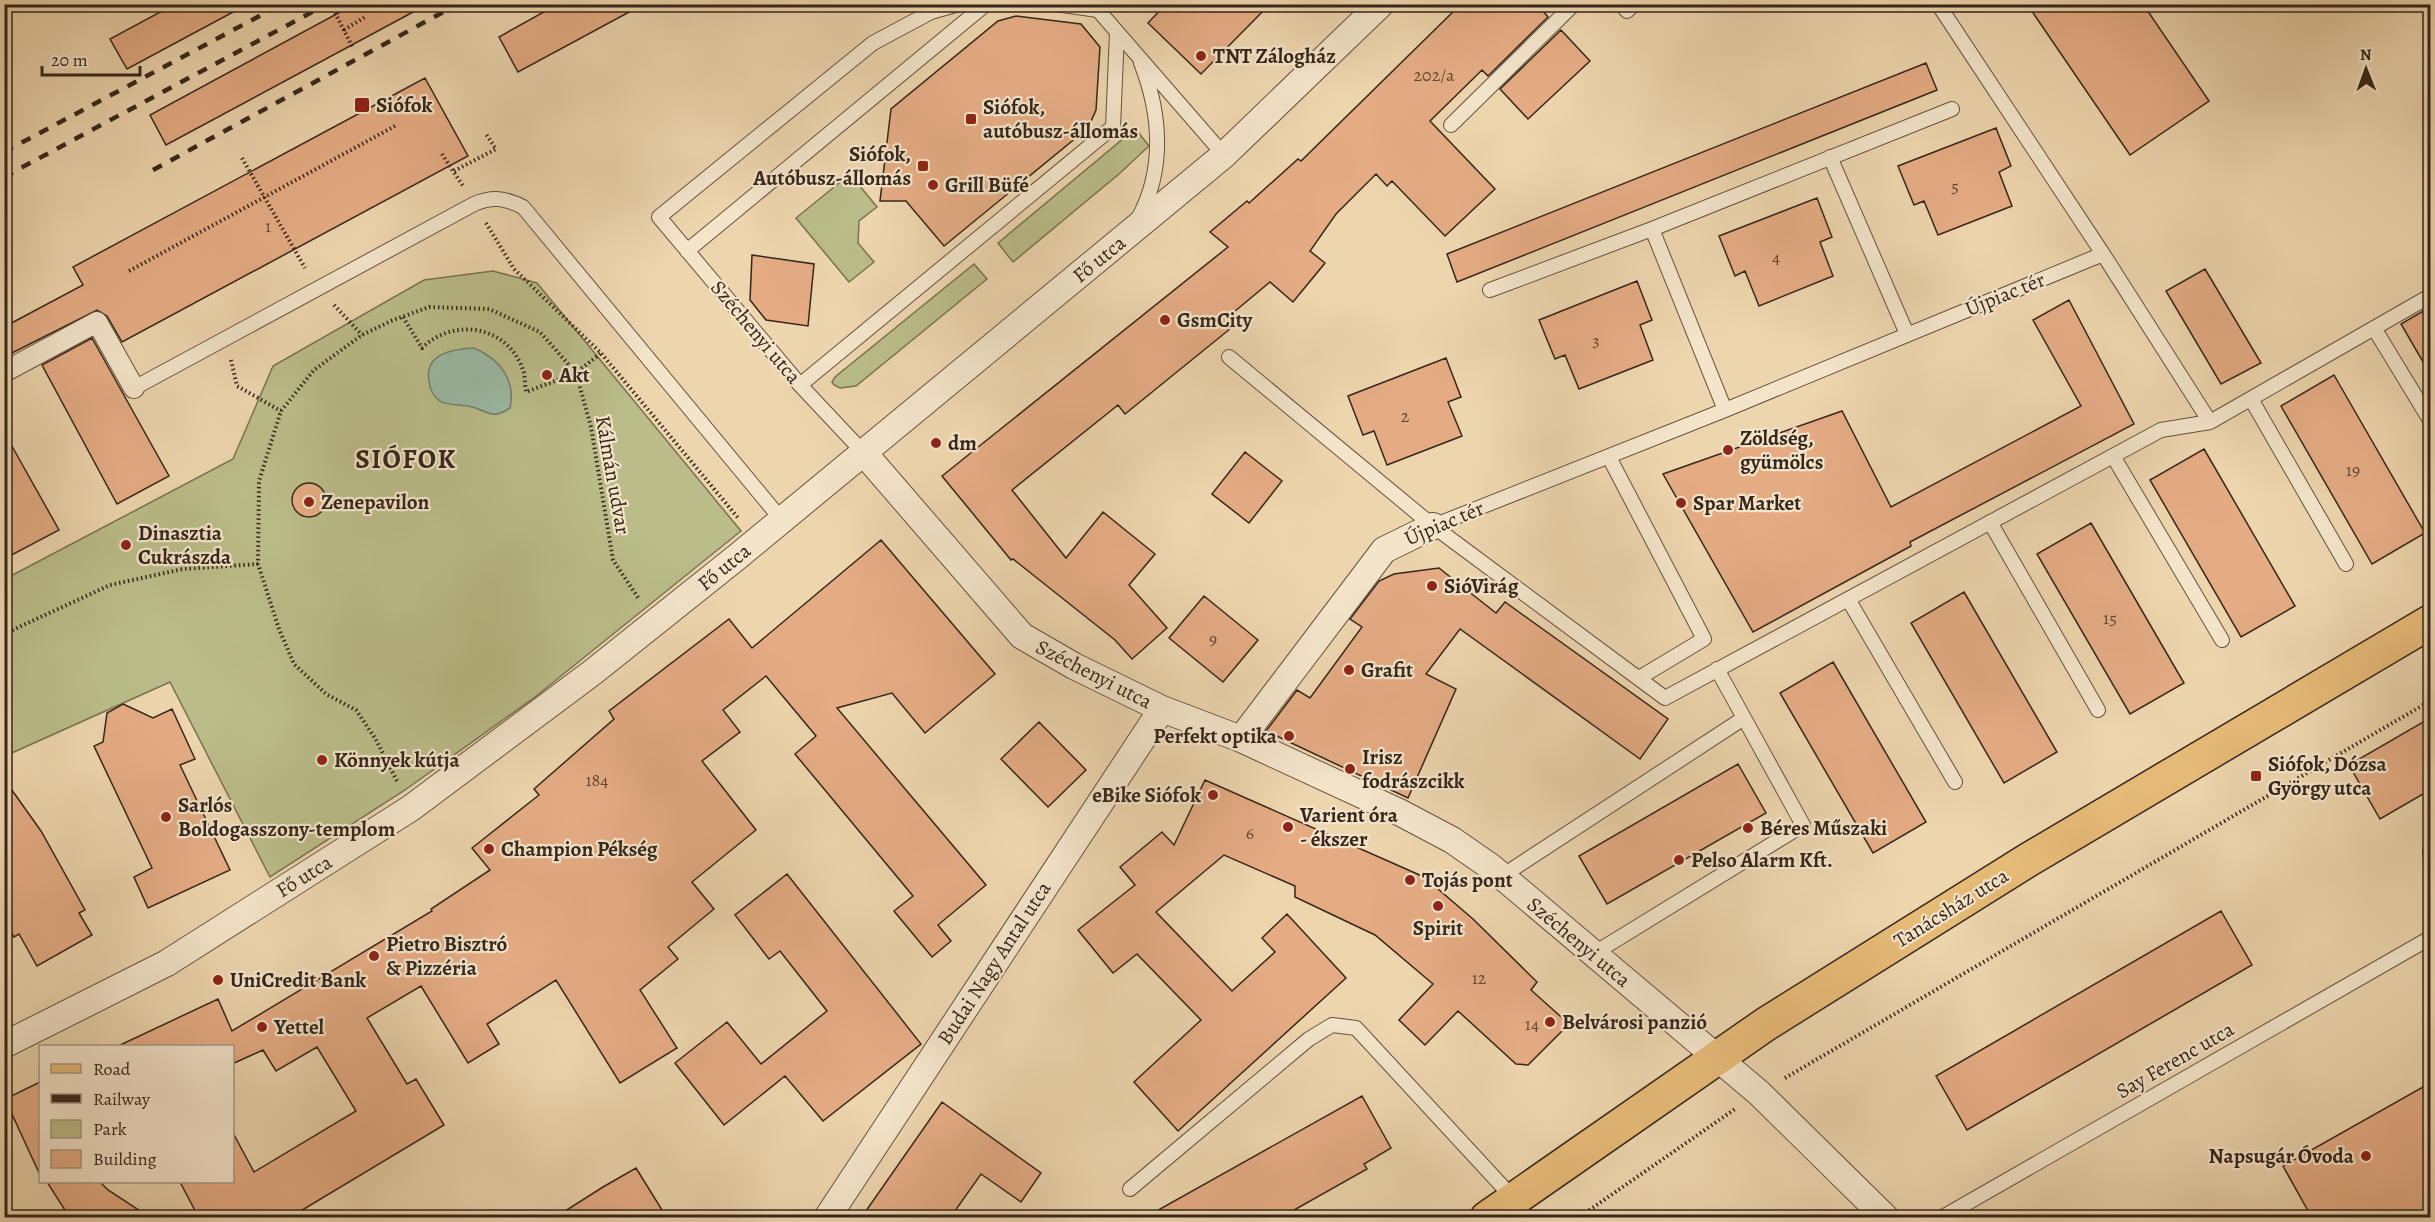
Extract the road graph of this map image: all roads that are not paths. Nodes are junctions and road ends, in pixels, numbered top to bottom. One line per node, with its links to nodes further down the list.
1 (960, 4): 17 (lane, Széchenyi utca)
2 (986, 4): 17 (lane)
3 (1056, 4): 9 (lane)
4 (1381, 4): 13 (street, Fő utca)
5 (1574, 4): 12 (lane)
6 (1621, 4): 7 (lane)
7 (1634, 4)
8 (1938, 4): 18 (lane)
9 (1117, 32): 10 (lane); 25 (lane)
10 (1138, 56): 13 (lane); 16 (lane)
11 (1952, 109): 14 (lane)
12 (1451, 124)
13 (1224, 155): 16 (street, Fő utca)
14 (1830, 157): 15 (lane); 22 (lane)
15 (1652, 229): 19 (lane); 28 (lane)
16 (1129, 235): 31 (street, Fő utca)
17 (687, 251): 25 (lane, Széchenyi utca)
18 (2103, 254): 22 (lane, Újpiac tér); 30 (lane)
19 (1490, 290)
20 (2430, 296): 21 (lane)
21 (2374, 328): 27 (lane); 29 (lane)
22 (1907, 334): 28 (lane, Újpiac tér)
23 (1229, 357): 36 (lane)
24 (4, 372): 26 (street)
25 (800, 385): 31 (lane, Széchenyi utca)
26 (134, 388): 34 (lane)
27 (2251, 399): 30 (lane); 37 (lane)
28 (1725, 410): 33 (lane, Újpiac tér)
29 (2430, 420)
30 (2210, 422): 32 (lane)
31 (863, 452): 34 (street, Fő utca); 43 (street, Széchenyi utca)
32 (2113, 456): 35 (lane); 40 (lane)
33 (1609, 457): 36 (lane, Újpiac tér); 42 (lane)
34 (781, 519): 51 (street, Fő utca)
35 (1990, 522): 38 (lane); 44 (lane)
36 (1433, 526): 42 (lane); 46 (street, Újpiac tér)
37 (2346, 564)
38 (1848, 599): 41 (lane); 47 (lane)
39 (2430, 622): 52 (main road, Tanácsház utca)
40 (2222, 640)
41 (1717, 669): 42 (lane); 45 (lane)
42 (1639, 678)
43 (1162, 709): 46 (street, Széchenyi utca); 55 (street, Budai Nagy Antal utca)
44 (2098, 710)
45 (1744, 718): 48 (lane); 50 (lane)
46 (1241, 739): 48 (street, Széchenyi utca)
47 (1955, 782)
48 (1502, 876): 50 (street, Széchenyi utca)
49 (2430, 938): 58 (lane, Say Ferenc utca)
50 (1593, 954): 52 (street, Széchenyi utca)
51 (4, 1045)
52 (1716, 1058): 54 (main road, Tanácsház utca); 57 (street, Széchenyi utca)
53 (1130, 1189): 54 (lane)
54 (1514, 1198): 56 (main road, Tanácsház utca)
55 (827, 1218)
56 (1487, 1218)
57 (1886, 1218)
58 (1941, 1218)

